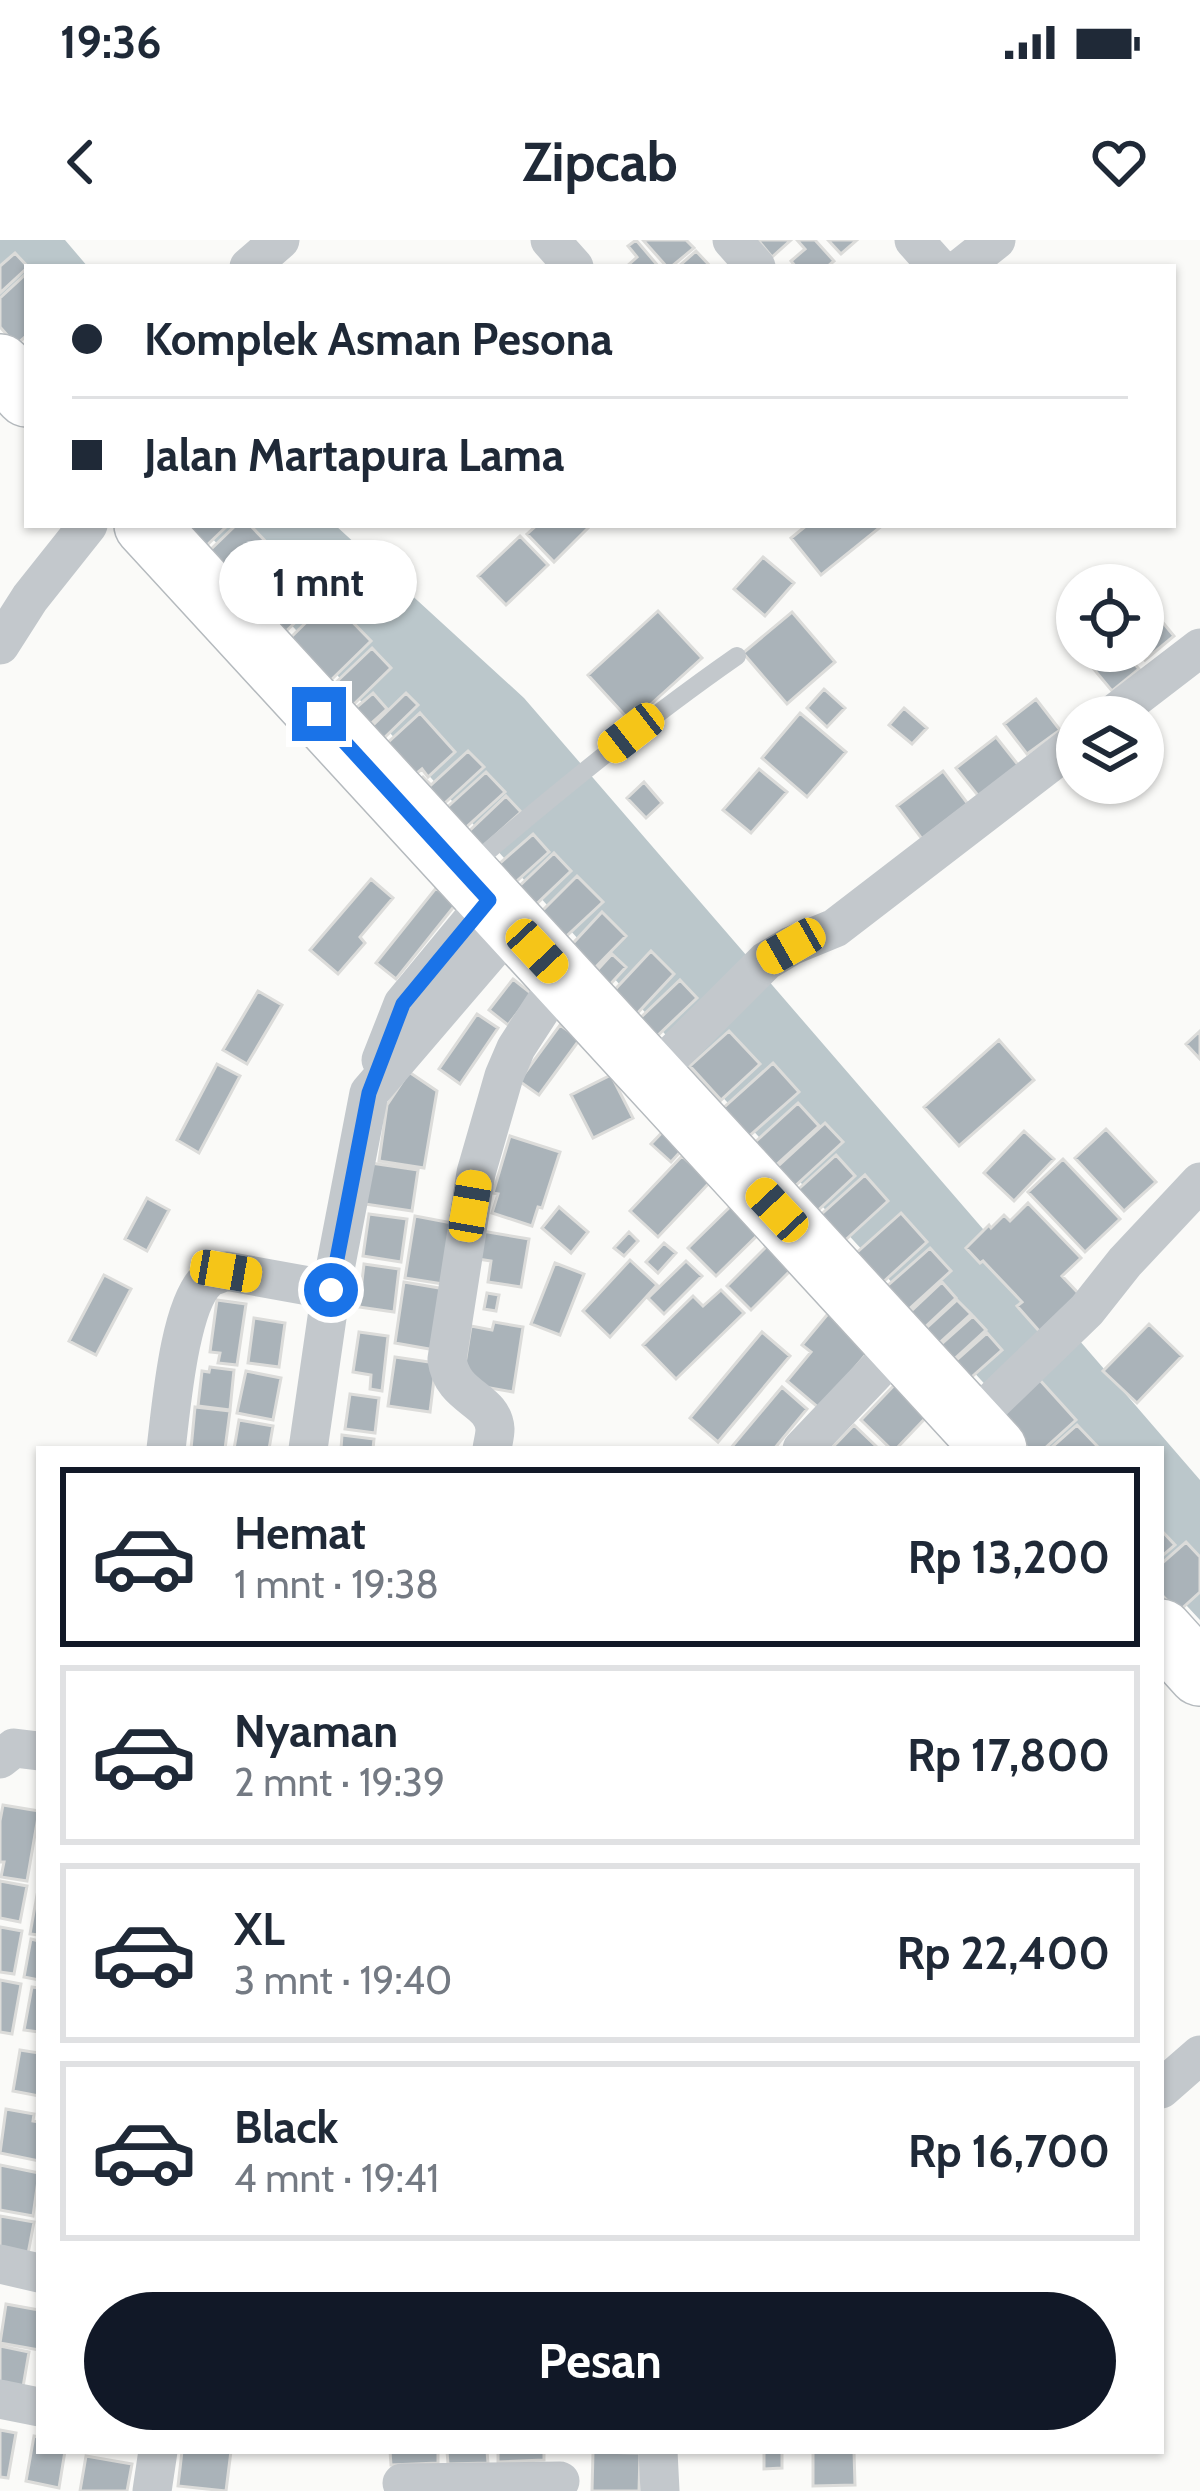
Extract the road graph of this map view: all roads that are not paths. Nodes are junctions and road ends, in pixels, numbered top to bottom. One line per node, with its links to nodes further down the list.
1 (245, 240): 7 (street)
2 (280, 240): 8 (street)
3 (550, 240): 9 (street)
4 (732, 240): 10 (street)
5 (914, 240): 11 (street)
6 (996, 240): 12 (street)
7 (219, 264)
8 (252, 264)
9 (571, 264)
10 (753, 264)
11 (935, 264)
12 (966, 264)
13 (0, 366): 14 (main road)
14 (24, 392)
15 (86, 528): 17 (street)
16 (149, 528): 22 (main road)
17 (0, 645)
18 (1200, 649): 20 (street)
19 (737, 656): 22 (lane)
20 (1138, 696)
21 (1056, 758): 24 (street)
22 (488, 887): 23 (main road); 26 (street)
23 (562, 977): 24 (main road); 31 (street)
24 (659, 1068): 27 (main road)
25 (1200, 1182): 28 (street)
26 (331, 1290): 29 (street); 30 (street)
27 (901, 1345): 28 (main road); 32 (street)
28 (985, 1425)
29 (166, 1446)
30 (308, 1446)
31 (492, 1446)
32 (805, 1446)
33 (36, 1751): 34 (street)
34 (0, 1760)
35 (1200, 2055): 36 (street)
36 (1164, 2086)
37 (0, 2264): 38 (street)
38 (36, 2272)
39 (0, 2399): 40 (street)
40 (36, 2406)
41 (158, 2454): 45 (street)
42 (658, 2454): 46 (street)
43 (559, 2474): 44 (street)
44 (402, 2483)
45 (152, 2491)
46 (660, 2491)

